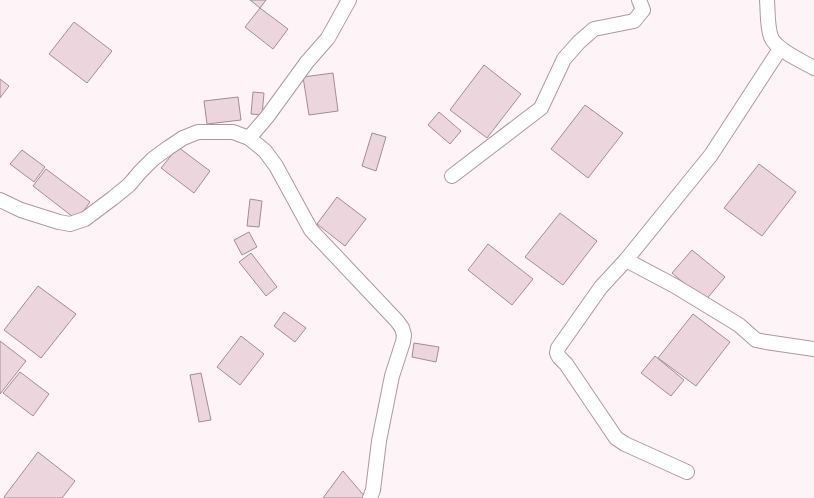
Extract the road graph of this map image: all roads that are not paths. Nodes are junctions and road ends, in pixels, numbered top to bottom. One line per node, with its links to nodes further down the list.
1 (349, 0): 6 (street)
2 (639, 0): 7 (street)
3 (767, 0): 4 (street)
4 (780, 49): 5 (street); 9 (street)
5 (814, 68)
6 (249, 138): 8 (street); 12 (street)
7 (452, 176)
8 (0, 200)
9 (626, 260): 10 (street); 11 (street)
10 (814, 348)
11 (687, 472)
12 (370, 498)

